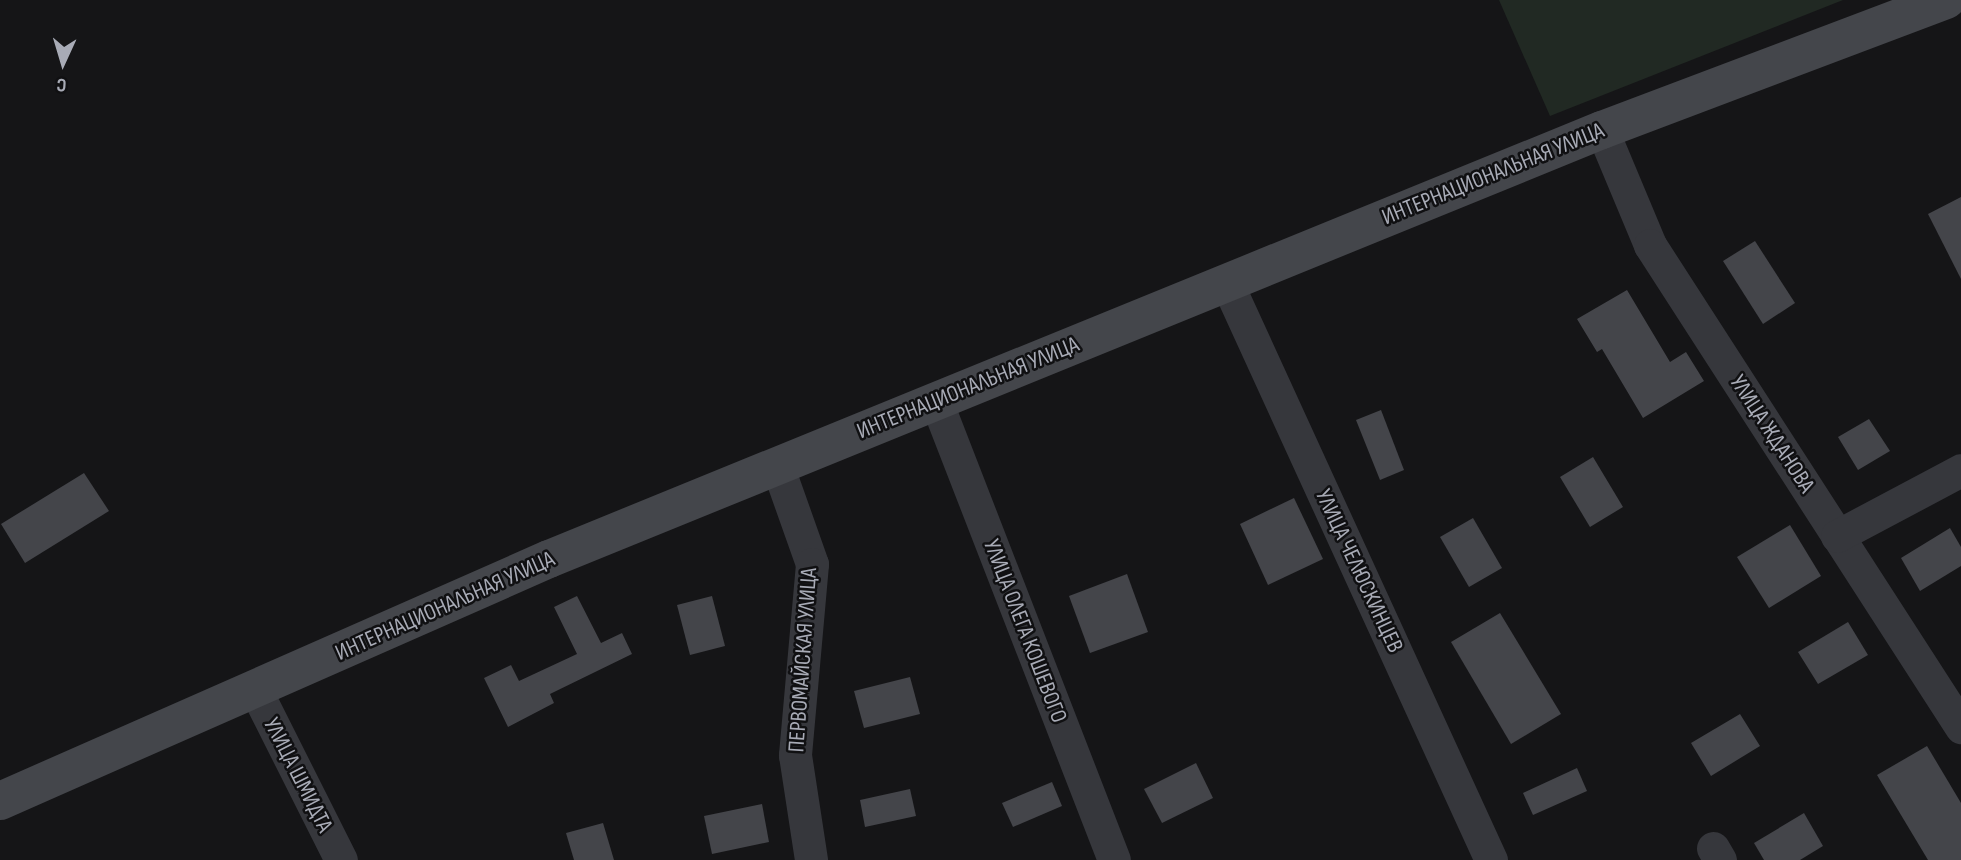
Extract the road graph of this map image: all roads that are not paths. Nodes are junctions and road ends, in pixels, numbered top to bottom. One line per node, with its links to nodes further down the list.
1 (1946, 0): 2 (street, ИНТЕРНАЦИОНАЛЬНАЯ УЛИЦА)
2 (1602, 130): 3 (street, ИНТЕРНАЦИОНАЛЬНАЯ УЛИЦА); 7 (street, УЛИЦА ЖДАНОВА)
3 (1226, 281): 4 (street, ИНТЕРНАЦИОНАЛЬНАЯ УЛИЦА); 14 (street, УЛИЦА ЧЕЛЮСКИНЦЕВ)
4 (936, 401): 5 (street, ИНТЕРНАЦИОНАЛЬНАЯ УЛИЦА); 13 (street, УЛИЦА ОЛЕГА КОШЕВОГО)
5 (777, 465): 8 (street, ИНТЕРНАЦИОНАЛЬНАЯ УЛИЦА); 12 (street, ПЕРВОМАЙСКАЯ УЛИЦА)
6 (1961, 470): 7 (street)
7 (1837, 536): 9 (street, УЛИЦА ЖДАНОВА)
8 (256, 691): 10 (street, ИНТЕРНАЦИОНАЛЬНАЯ УЛИЦА); 11 (street, УЛИЦА ШМИДТА)
9 (1961, 727)
10 (0, 801)
11 (341, 860)
12 (811, 860)
13 (1114, 860)
14 (1491, 860)

